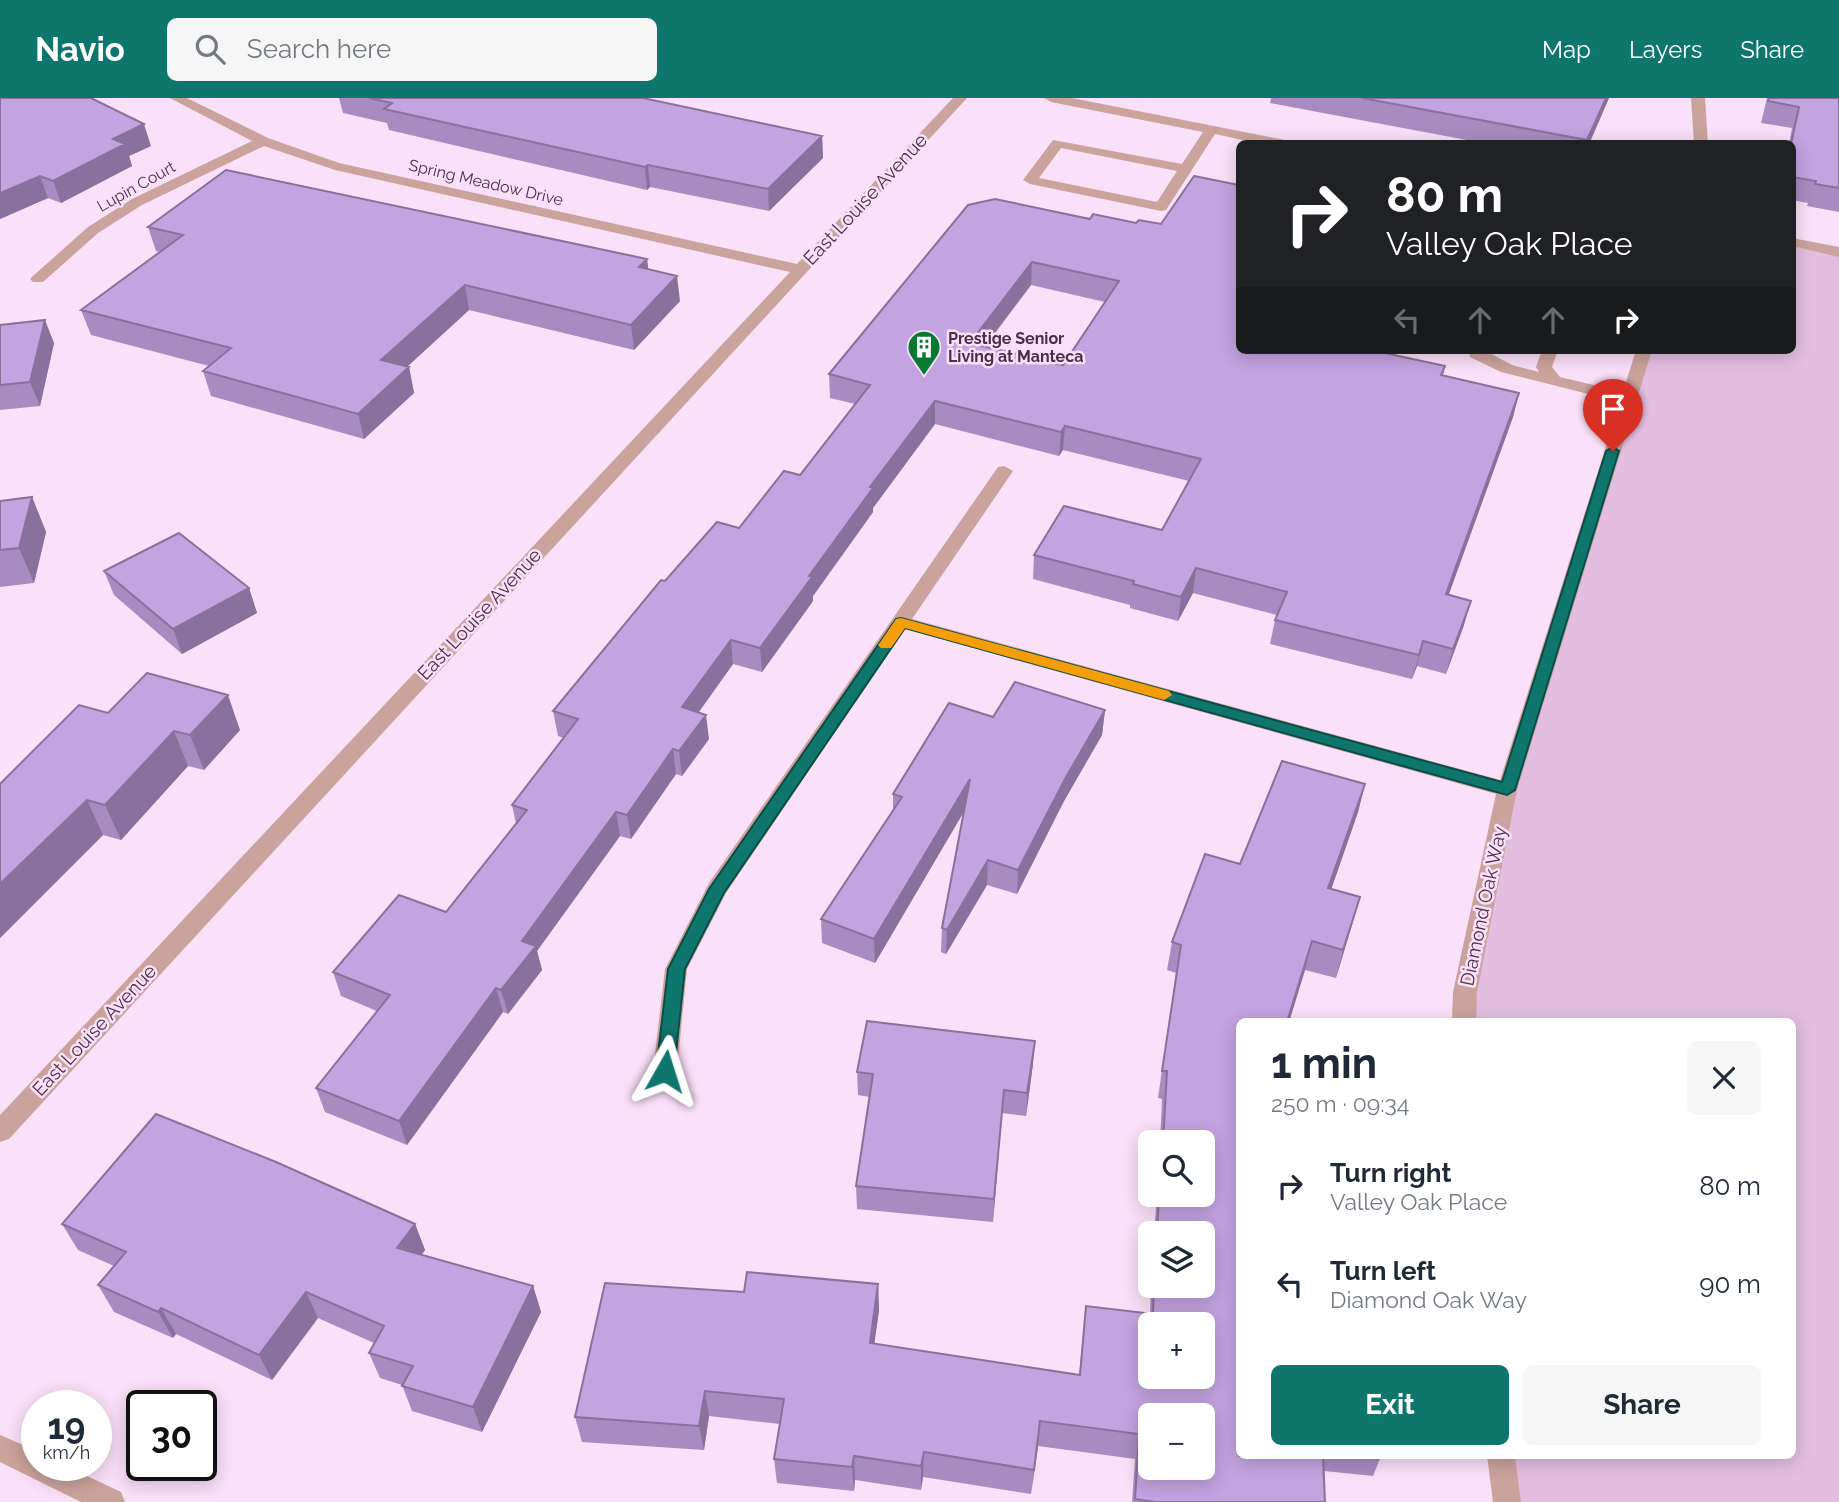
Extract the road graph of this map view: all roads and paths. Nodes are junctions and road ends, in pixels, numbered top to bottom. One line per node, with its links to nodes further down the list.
1 (177, 98): 8 (street, Spring Meadow Drive)
2 (960, 98): 12 (street, East Louise Avenue)
3 (1051, 98): 5 (street)
4 (1698, 98): 7 (street)
5 (1212, 129): 6 (street); 9 (street)
6 (1266, 140)
7 (1700, 140)
8 (263, 141): 12 (street, Spring Meadow Drive); 13 (street, Lupin Court)
9 (1186, 169): 9 (street)
10 (1796, 243): 11 (street)
11 (1839, 252)
12 (798, 269): 24 (street, East Louise Avenue)
13 (38, 279)
14 (1476, 354): 17 (street)
15 (1549, 354): 17 (street)
16 (1643, 354): 18 (street, Diamond Oak Way)
17 (1554, 380): 18 (street)
18 (1629, 399): 21 (street, Diamond Oak Way)
19 (1004, 471): 20 (street)
20 (901, 622): 21 (street); 23 (street)
21 (1507, 790): 22 (street, Diamond Oak Way)
22 (1464, 1018)
23 (665, 1071)
24 (0, 1132)
25 (0, 1448): 27 (street)
26 (1501, 1459): 28 (street)
27 (111, 1502)
28 (1507, 1502)

